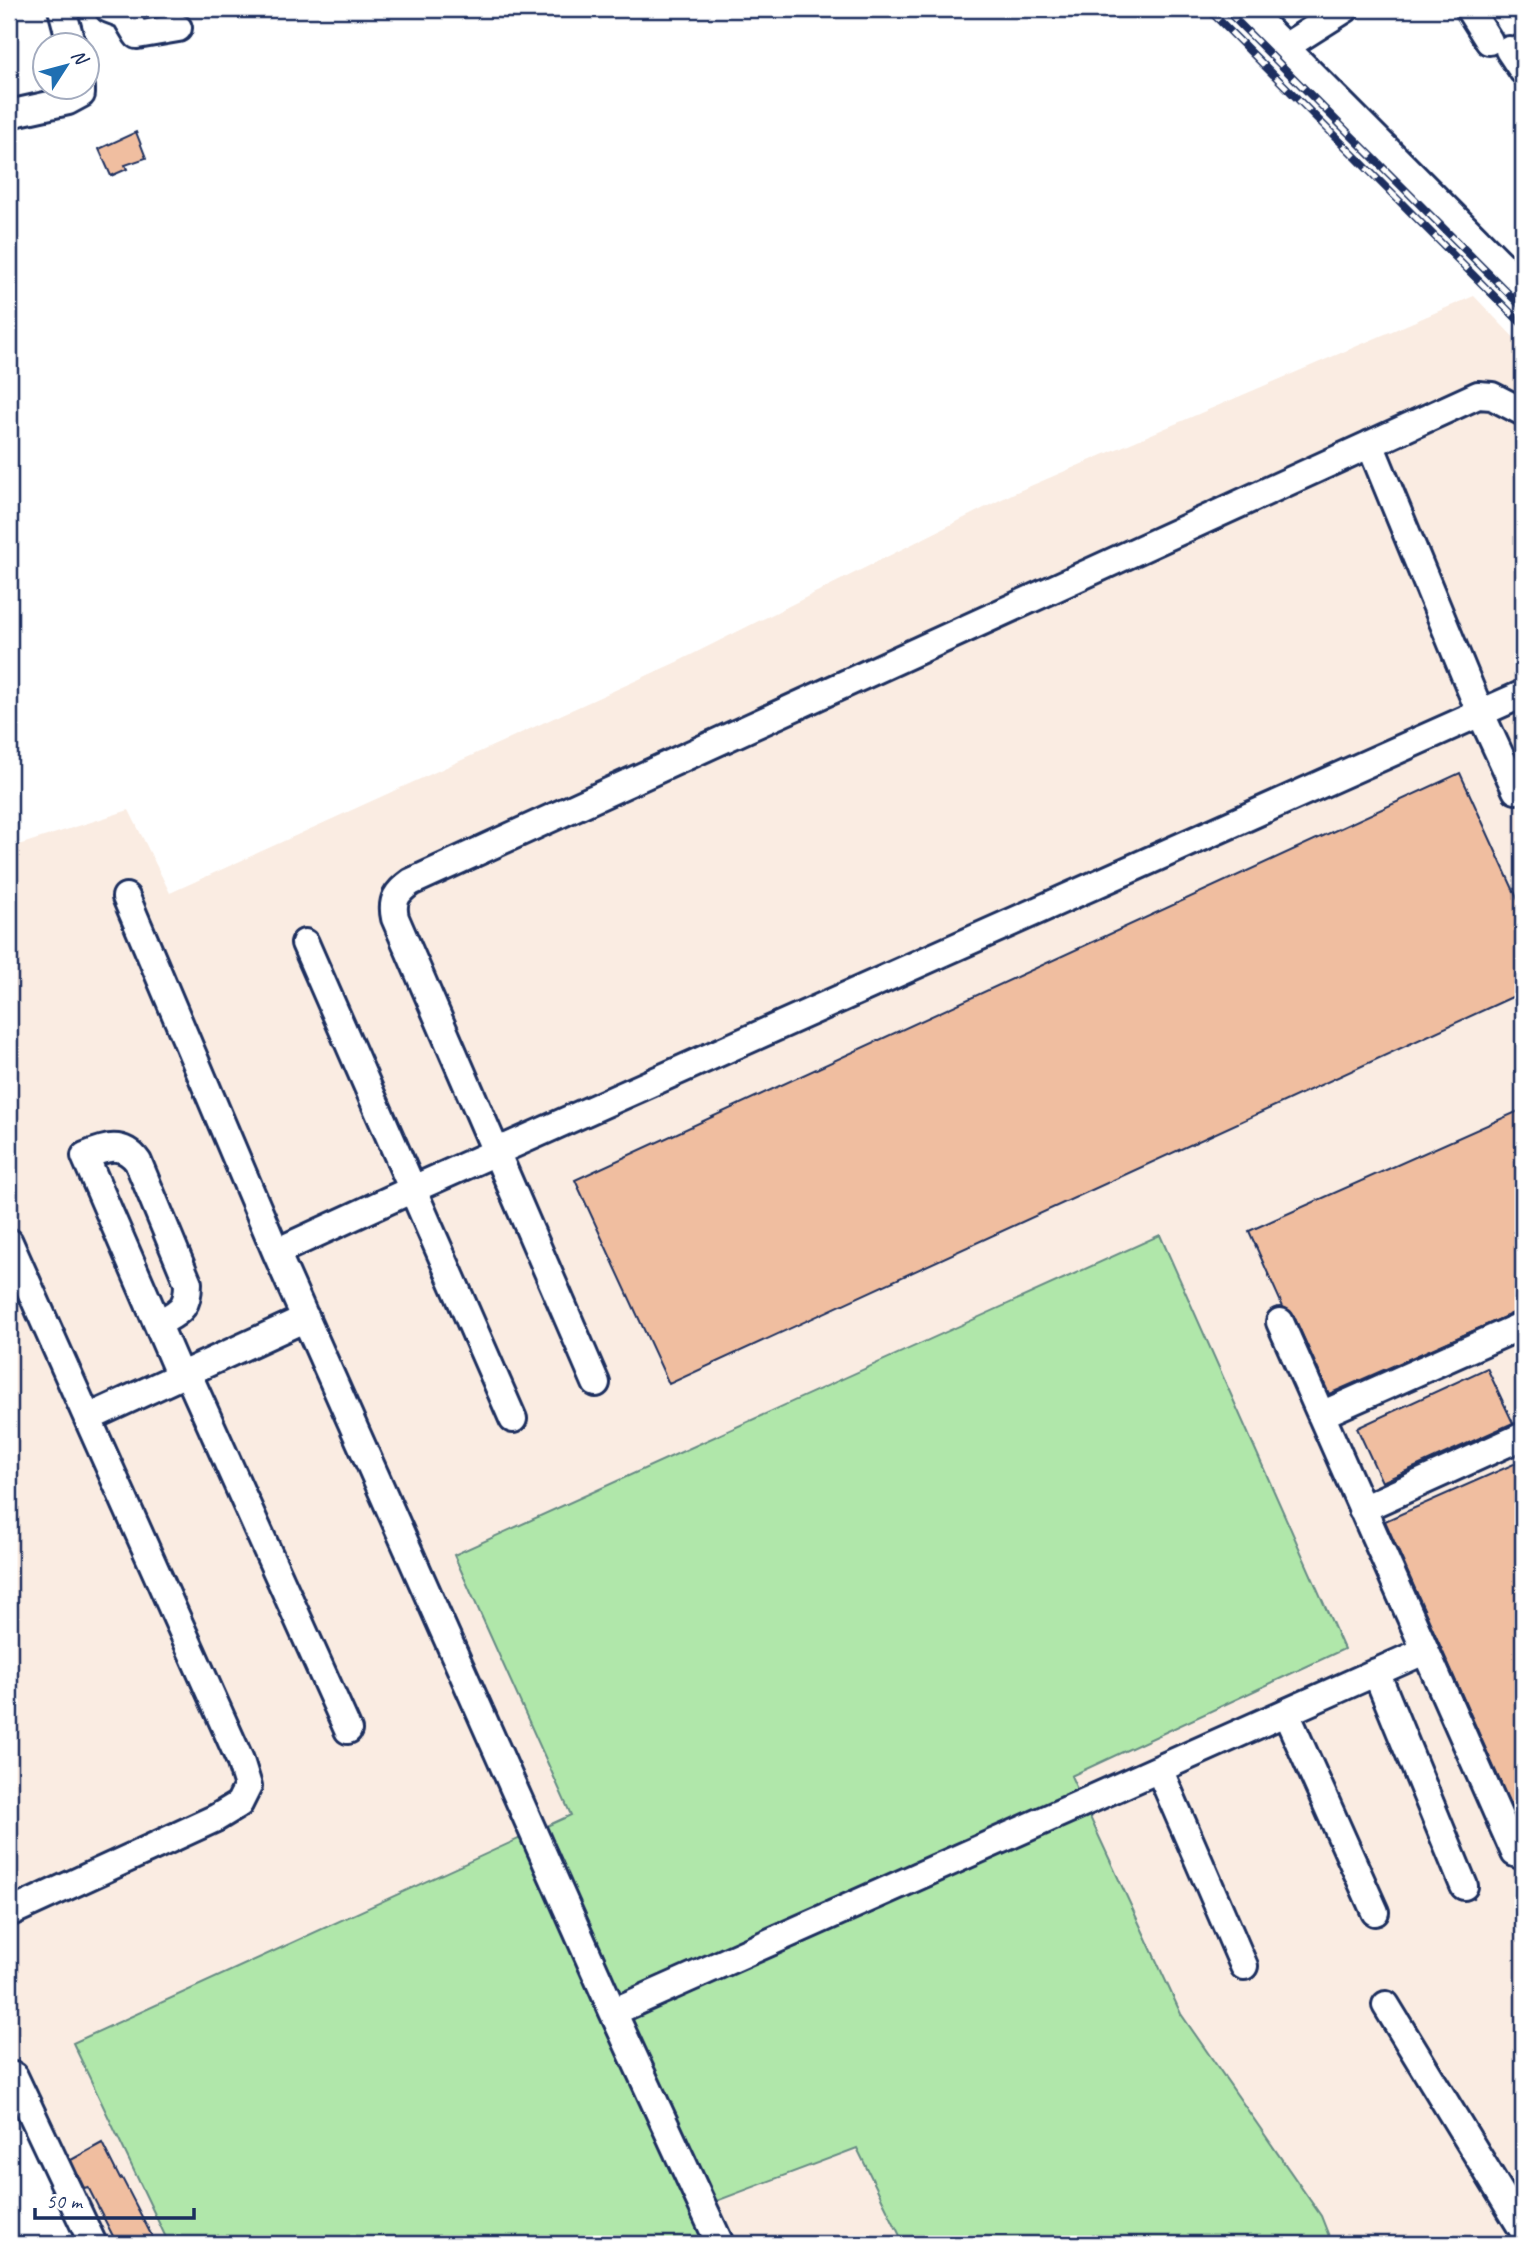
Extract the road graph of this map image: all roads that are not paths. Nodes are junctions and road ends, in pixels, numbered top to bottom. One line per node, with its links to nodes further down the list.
1 (62, 9): 7 (street)
2 (109, 9): 6 (street)
3 (1247, 9): 8 (street)
4 (1345, 9): 8 (street)
5 (1469, 9): 9 (street)
6 (178, 28)
7 (68, 32)
8 (1285, 47): 12 (street)
9 (1507, 54)
10 (63, 102): 11 (street)
11 (9, 114)
12 (1523, 286)
13 (1523, 412): 14 (street)
14 (1370, 444): 16 (street); 20 (street)
15 (1523, 694): 16 (street)
16 (1480, 712): 17 (street); 20 (street)
17 (1516, 790)
18 (126, 897): 23 (street)
19 (305, 943): 21 (street)
20 (496, 1152): 21 (street); 29 (street)
21 (411, 1190): 23 (street); 32 (street)
22 (9, 1242): 31 (street)
23 (276, 1252): 24 (street)
24 (306, 1318): 28 (street); 46 (street)
25 (1280, 1322): 30 (street)
26 (158, 1324): 26 (street); 28 (street)
27 (1523, 1325): 30 (street)
28 (184, 1374): 31 (street); 38 (street)
29 (596, 1383)
30 (1321, 1415): 34 (street)
31 (88, 1418): 43 (street)
32 (513, 1419)
33 (1523, 1436): 34 (street)
34 (1362, 1509): 35 (street)
35 (1424, 1651): 36 (street); 40 (street)
36 (1376, 1672): 37 (street); 41 (street)
37 (1286, 1713): 39 (street); 42 (street)
38 (348, 1730)
39 (1159, 1769): 44 (street); 46 (street)
40 (1523, 1856)
41 (1464, 1886)
42 (1375, 1912)
43 (9, 1913)
44 (1244, 1966)
45 (1385, 2006): 48 (street)
46 (613, 2012): 50 (street)
47 (9, 2078): 49 (street)
48 (1523, 2230)
49 (93, 2244)
50 (720, 2244)

